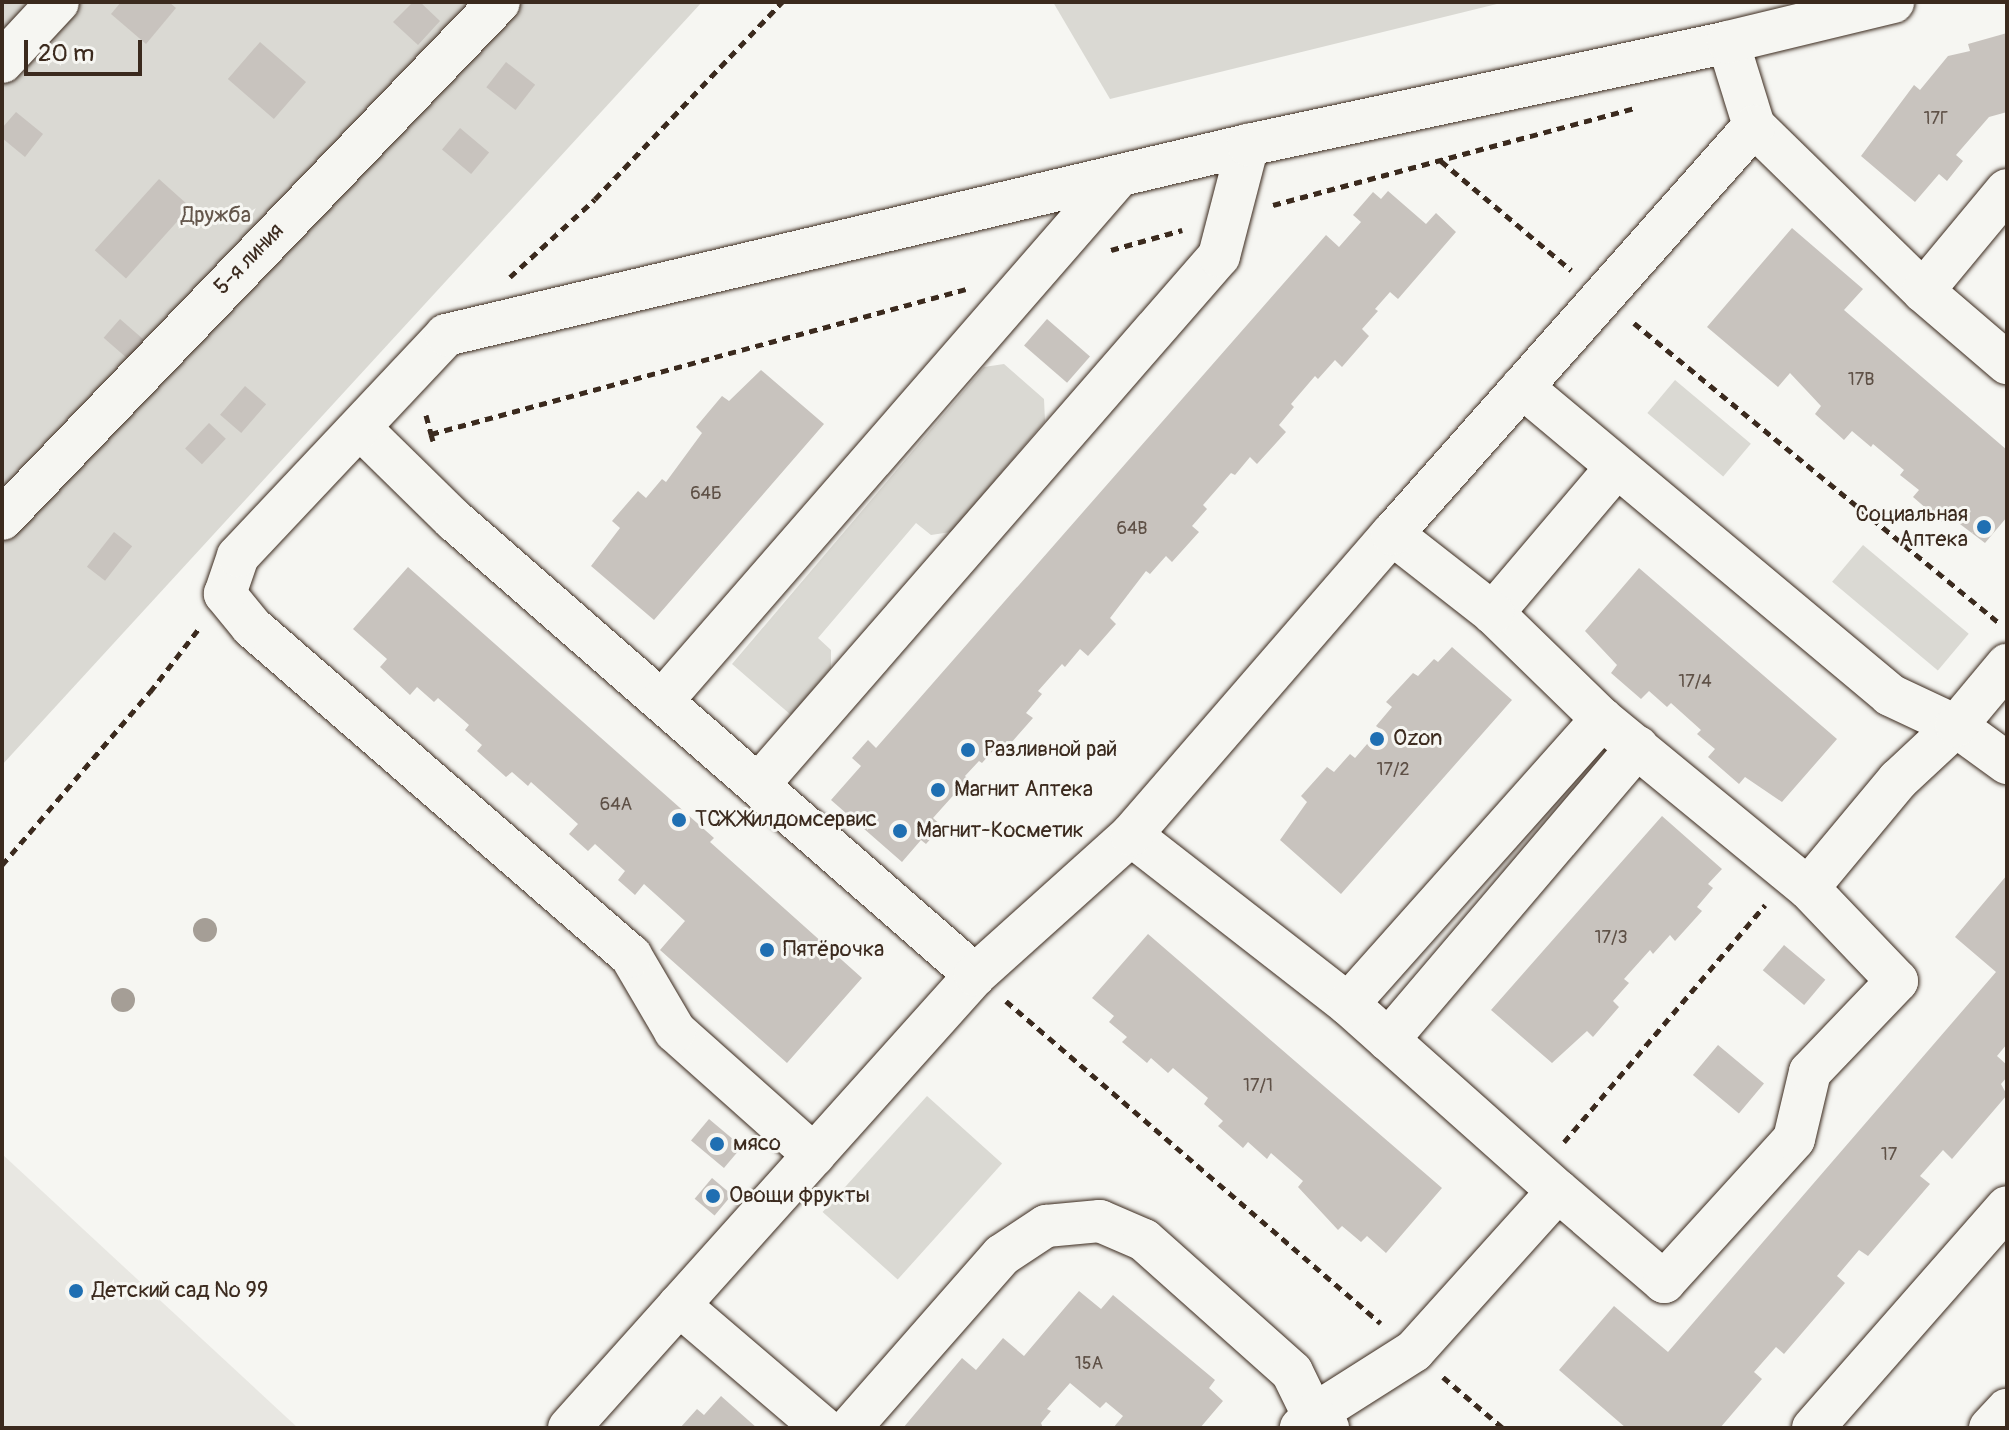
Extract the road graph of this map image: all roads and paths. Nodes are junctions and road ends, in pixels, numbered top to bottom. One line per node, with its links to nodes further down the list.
1 (58, 2): 6 (lane)
2 (499, 2): 19 (lane, 5-я линия)
3 (782, 2): 12 (path)
4 (1893, 2): 5 (lane)
5 (1728, 42): 7 (lane); 8 (lane)
6 (2, 62)
7 (1754, 126): 13 (lane); 14 (lane)
8 (1248, 145): 10 (lane); 30 (lane)
9 (1441, 160): 14 (path)
10 (1119, 176): 17 (lane); 25 (lane)
11 (2007, 190): 13 (lane)
12 (503, 283)
13 (1923, 291): 15 (lane)
14 (1602, 296): 16 (lane); 23 (path)
15 (2007, 361)
16 (1522, 387): 18 (lane); 20 (lane)
17 (361, 429): 21 (lane); 25 (lane)
18 (1615, 469): 22 (lane); 27 (lane)
19 (2, 519)
20 (1392, 534): 22 (lane); 31 (lane)
21 (225, 594): 32 (path); 37 (lane)
22 (1493, 613): 26 (lane)
23 (2007, 630)
24 (2007, 665): 27 (lane)
25 (662, 701): 30 (lane)
26 (1602, 719): 28 (lane); 35 (lane)
27 (1956, 726): 29 (lane); 33 (lane)
28 (1637, 747): 33 (lane); 36 (lane)
29 (2007, 763)
30 (759, 784): 34 (lane)
31 (1131, 835): 34 (lane); 35 (lane)
32 (2, 865)
33 (1800, 881): 38 (path); 38 (lane)
34 (975, 975): 37 (lane); 41 (path)
35 (1348, 1004): 36 (lane)
36 (1388, 1040): 38 (lane)
37 (814, 1155): 40 (lane)
38 (1547, 1182): 41 (lane)
39 (2007, 1207): 47 (lane)
40 (679, 1305): 43 (lane); 44 (lane)
41 (1414, 1351): 42 (lane); 46 (path)
42 (1314, 1424): 45 (lane)
43 (569, 1428)
44 (823, 1428)
45 (850, 1428)
46 (1503, 1428)
47 (1813, 1428)

